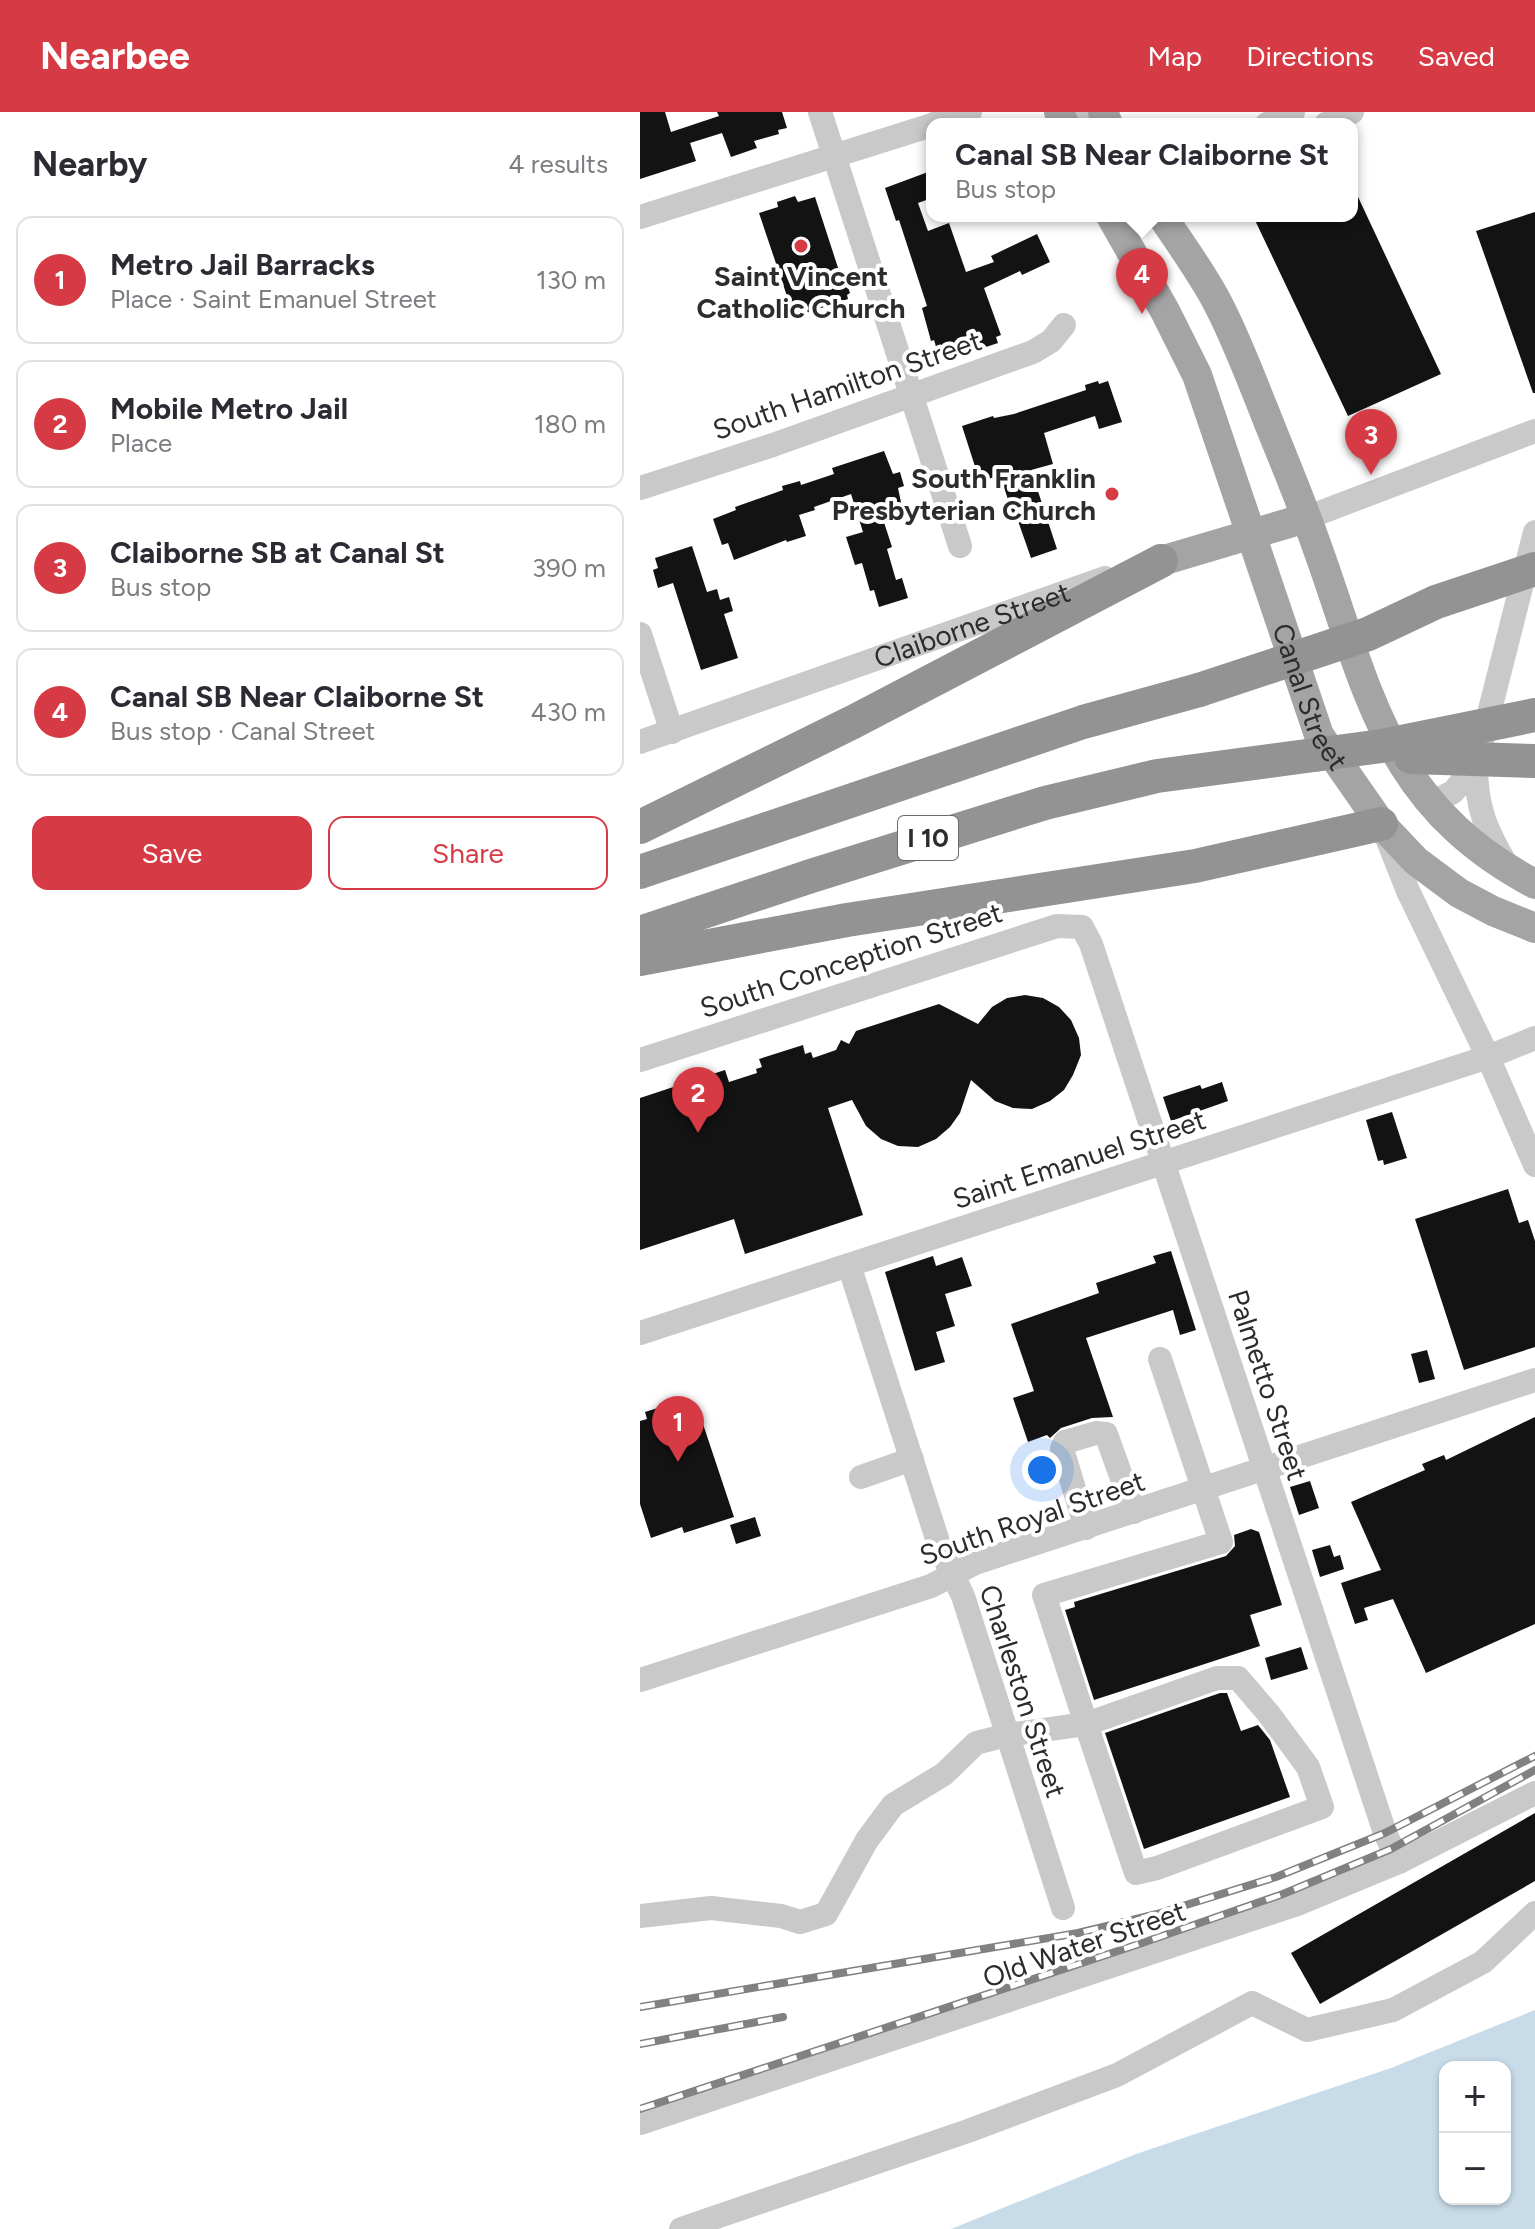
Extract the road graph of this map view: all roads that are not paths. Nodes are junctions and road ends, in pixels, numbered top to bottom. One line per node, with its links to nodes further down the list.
1 (820, 112): 3 (street)
2 (926, 126): 3 (street)
3 (835, 157): 4 (street); 8 (street)
4 (640, 217)
5 (1166, 222): 11 (main road, Canal Street)
6 (1119, 225): 13 (main road, Canal Street)
7 (1064, 325): 8 (street, South Hamilton Street)
8 (912, 395): 10 (street, South Hamilton Street); 14 (street)
9 (1535, 431): 11 (street)
10 (640, 488)
11 (1306, 518): 13 (main road, Claiborne Street); 26 (main road, Canal Street)
12 (1535, 532): 25 (street)
13 (1252, 533): 15 (main road, Claiborne Street); 27 (main road, Canal Street)
14 (960, 546)
15 (1161, 561): 21 (street, Claiborne Street); 28 (highway)
16 (1535, 569): 19 (highway, I 10, bridge)
17 (1535, 593): 19 (highway, bridge)
18 (640, 634): 21 (street)
19 (1368, 634): 29 (highway, I 10, bridge)
20 (1535, 715): 23 (highway, I 10, bridge)
21 (672, 732): 22 (street, Claiborne Street)
22 (640, 742)
23 (1314, 755): 24 (highway, bridge); 33 (highway, I 10)
24 (1535, 761)
25 (1476, 765): 26 (street); 30 (street)
26 (1430, 804): 27 (main road); 30 (main road, Canal Street)
27 (1381, 824): 32 (main road); 34 (highway); 36 (street, Canal Street)
28 (640, 827)
29 (640, 872)
30 (1523, 878)
31 (1082, 927): 37 (street, South Conception Street); 38 (street, Palmetto Street)
32 (1535, 928)
33 (640, 933)
34 (640, 959)
35 (1535, 1038): 36 (street, Saint Emanuel Street)
36 (1488, 1057): 38 (street, Saint Emanuel Street); 39 (street, Canal Street)
37 (640, 1060)
38 (1164, 1162): 40 (street, Saint Emanuel Street); 45 (street, Palmetto Street)
39 (1535, 1165)
40 (849, 1265): 41 (street, Saint Emanuel Street); 44 (street, Charleston Street)
41 (640, 1333)
42 (1160, 1359): 47 (street)
43 (1535, 1380): 45 (street, South Royal Street)
44 (912, 1459): 46 (street); 50 (street, Charleston Street)
45 (1264, 1470): 47 (street, South Royal Street); 55 (street, Palmetto Street)
46 (861, 1477)
47 (1204, 1490): 48 (street, South Royal Street); 52 (street)
48 (1134, 1512): 49 (street, South Royal Street); 49 (street)
49 (1086, 1528): 50 (street, South Royal Street)
50 (953, 1575): 51 (street, South Royal Street); 53 (street, Charleston Street)
51 (640, 1680)
52 (1086, 1724): 52 (street); 53 (street)
53 (1007, 1735): 56 (street, Charleston Street); 58 (street)
54 (1535, 1793): 55 (street, Old Water Street)
55 (1399, 1862): 59 (street, Old Water Street)
56 (1063, 1908)
57 (1535, 1913): 60 (street)
58 (640, 1916)
59 (640, 2123)
60 (681, 2229)

